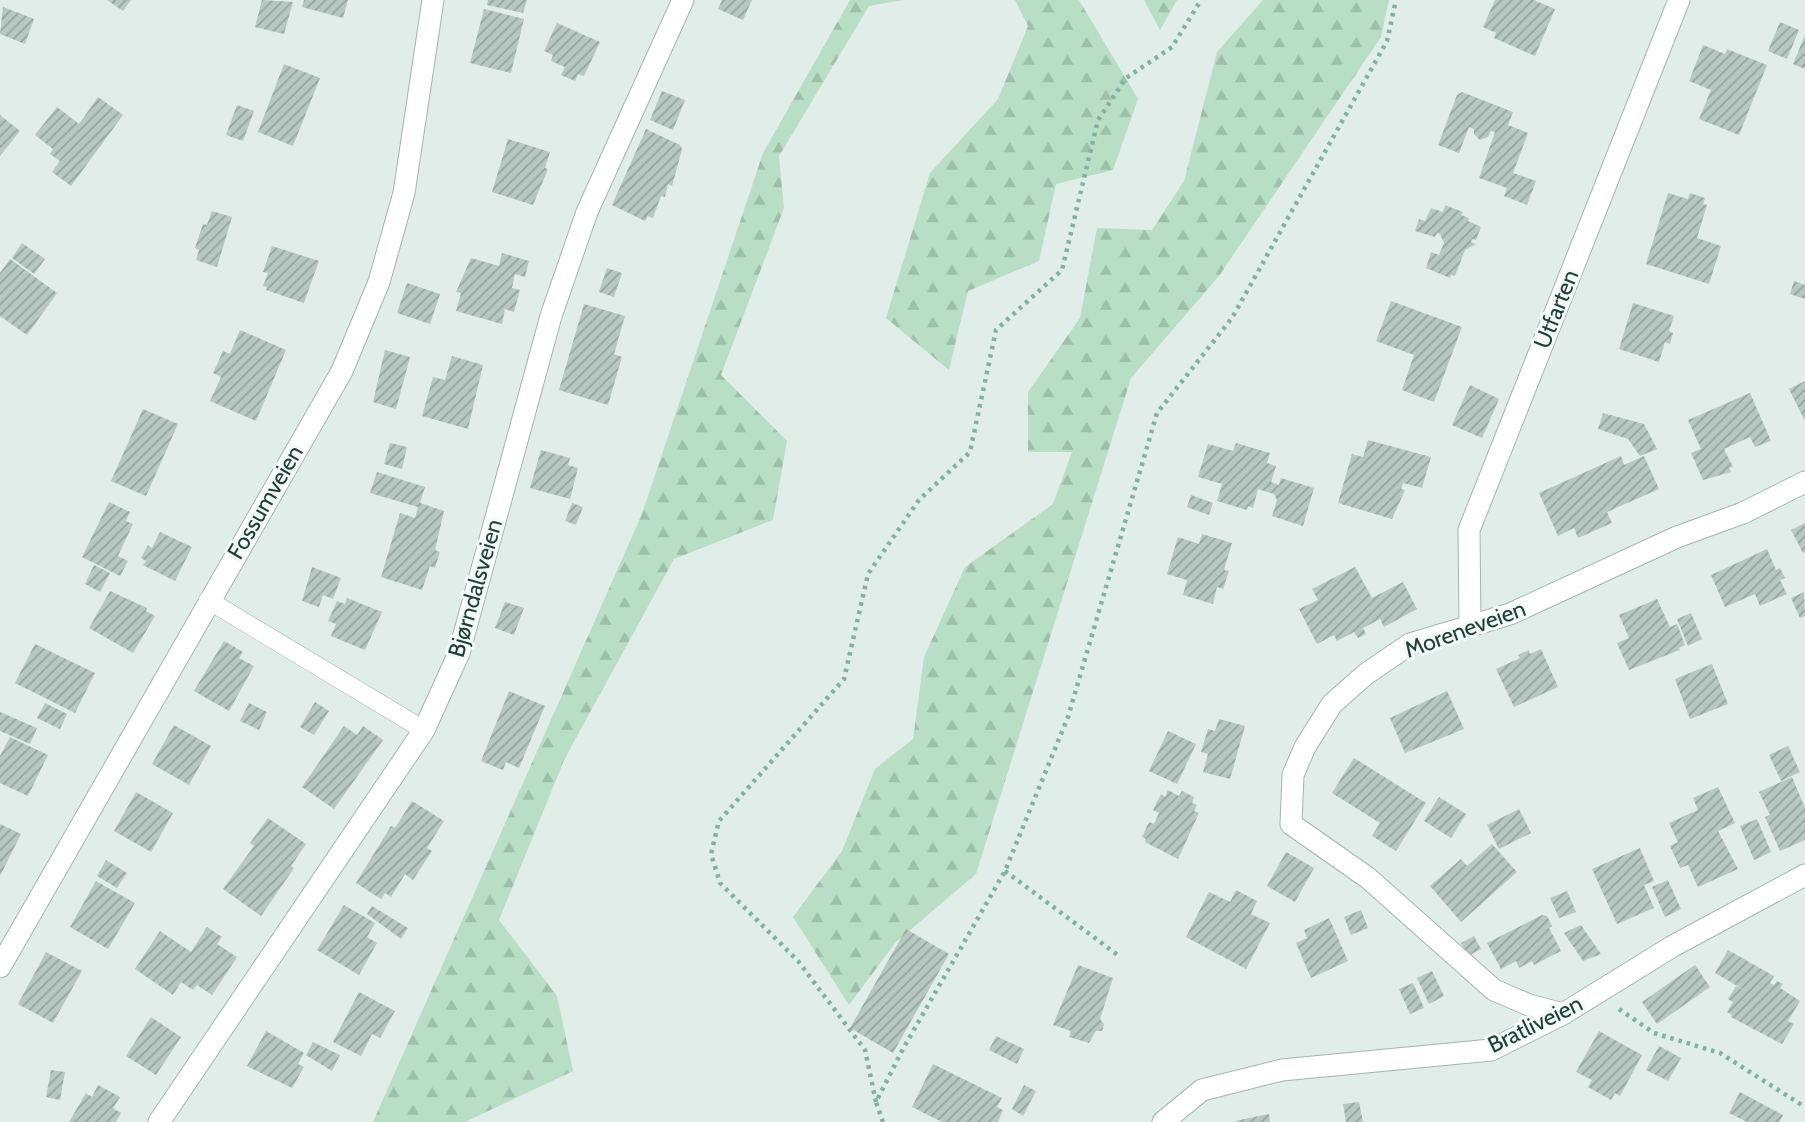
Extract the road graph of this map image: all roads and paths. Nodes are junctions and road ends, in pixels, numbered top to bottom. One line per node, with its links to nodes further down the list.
1 (433, 0): 7 (street, Fossumveien)
2 (683, 0): 9 (street, Bjørndalsveien)
3 (1200, 0): 16 (path)
4 (1396, 0): 10 (path)
5 (1679, 0): 8 (street, Utfarten)
6 (1805, 482): 8 (street, Moreneveien)
7 (208, 600): 9 (lane); 13 (street, Fossumveien)
8 (1470, 625): 15 (street, Moreneveien)
9 (424, 730): 18 (street, Bjørndalsveien)
10 (1005, 871): 12 (path); 16 (path)
11 (1805, 875): 14 (street, Bratliveien)
12 (1119, 956)
13 (0, 967)
14 (1597, 994): 15 (street, Bratliveien); 17 (path)
15 (1563, 1014): 20 (street, Bratliveien)
16 (876, 1102): 19 (path)
17 (1805, 1107)
18 (159, 1122)
19 (883, 1122)
20 (1163, 1122)

